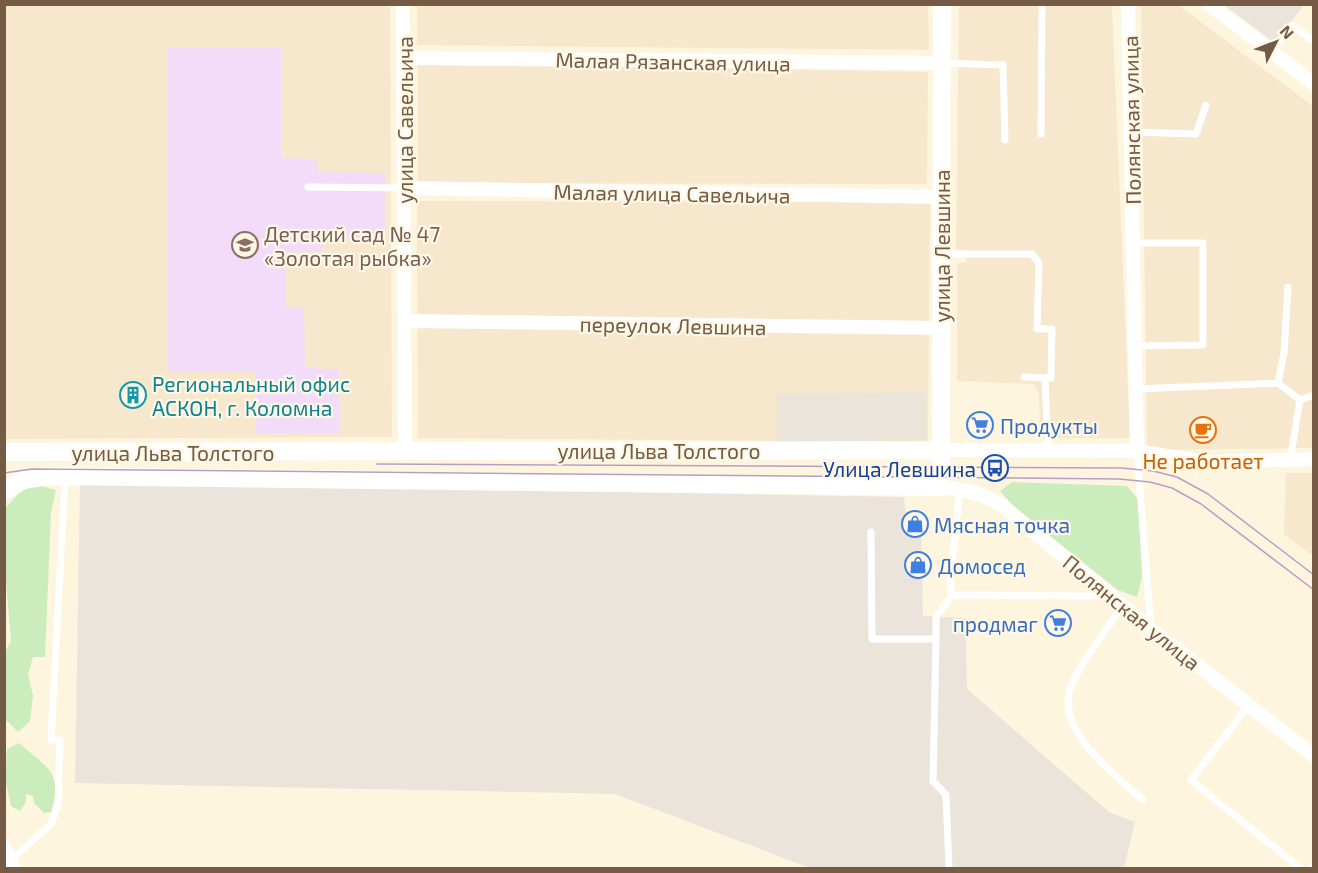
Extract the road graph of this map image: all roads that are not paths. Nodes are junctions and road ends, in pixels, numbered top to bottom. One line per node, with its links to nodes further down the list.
1 (403, 4): 8 (street, улица Савельича)
2 (942, 4): 9 (street, улица Левшина)
3 (1041, 4): 13 (lane)
4 (1128, 4): 12 (street, Полянская улица)
5 (1209, 4): 7 (street)
6 (1314, 41): 7 (lane)
7 (1271, 52): 10 (street)
8 (403, 58): 9 (street, Малая Рязанская улица); 16 (street, улица Савельича)
9 (942, 63): 14 (lane); 17 (street, улица Левшина)
10 (1314, 84)
11 (1206, 105): 12 (lane)
12 (1132, 132): 18 (street, Полянская улица)
13 (1041, 134)
14 (1005, 140)
15 (308, 187): 16 (lane)
16 (404, 188): 17 (street, Малая улица Савельича); 21 (street, улица Савельича)
17 (940, 197): 19 (street, улица Левшина)
18 (1134, 243): 23 (street, Полянская улица); 23 (lane)
19 (940, 254): 22 (street, улица Левшина); 25 (lane)
20 (1287, 287): 26 (lane)
21 (405, 321): 22 (street, переулок Левшина); 31 (street, улица Савельича)
22 (941, 328): 30 (street, улица Левшина)
23 (1136, 345): 27 (street, Полянская улица)
24 (1024, 378): 25 (lane)
25 (1045, 378): 32 (lane)
26 (1278, 383): 27 (lane); 29 (lane)
27 (1137, 389): 34 (street, Полянская улица)
28 (1314, 396): 29 (lane)
29 (1300, 400): 36 (lane)
30 (940, 450): 31 (street, улица Льва Толстого); 32 (street, улица Льва Толстого); 38 (street, улица Левшина)
31 (405, 451): 33 (street, улица Льва Толстого)
32 (1048, 451): 34 (street, улица Льва Толстого)
33 (4, 452)
34 (1137, 452): 36 (street, улица Льва Толстого); 45 (lane)
35 (1314, 459): 36 (street, улица Льва Толстого)
36 (1290, 460)
37 (65, 477): 38 (street, улица Льва Толстого); 40 (street, улица Льва Толстого); 50 (lane)
38 (941, 487): 39 (street, Полянская улица)
39 (960, 489): 42 (lane); 43 (street, Полянская улица)
40 (4, 490)
41 (871, 532): 46 (lane)
42 (952, 595): 43 (lane); 46 (lane)
43 (1111, 596): 44 (street, Полянская улица)
44 (1123, 606): 45 (street, Полянская улица); 49 (lane)
45 (1151, 629): 47 (street, Полянская улица)
46 (936, 639): 51 (lane)
47 (1248, 706): 48 (street, Полянская улица); 52 (lane)
48 (1314, 756)
49 (1143, 800)
50 (10, 859)
51 (949, 868)
52 (1300, 868)

